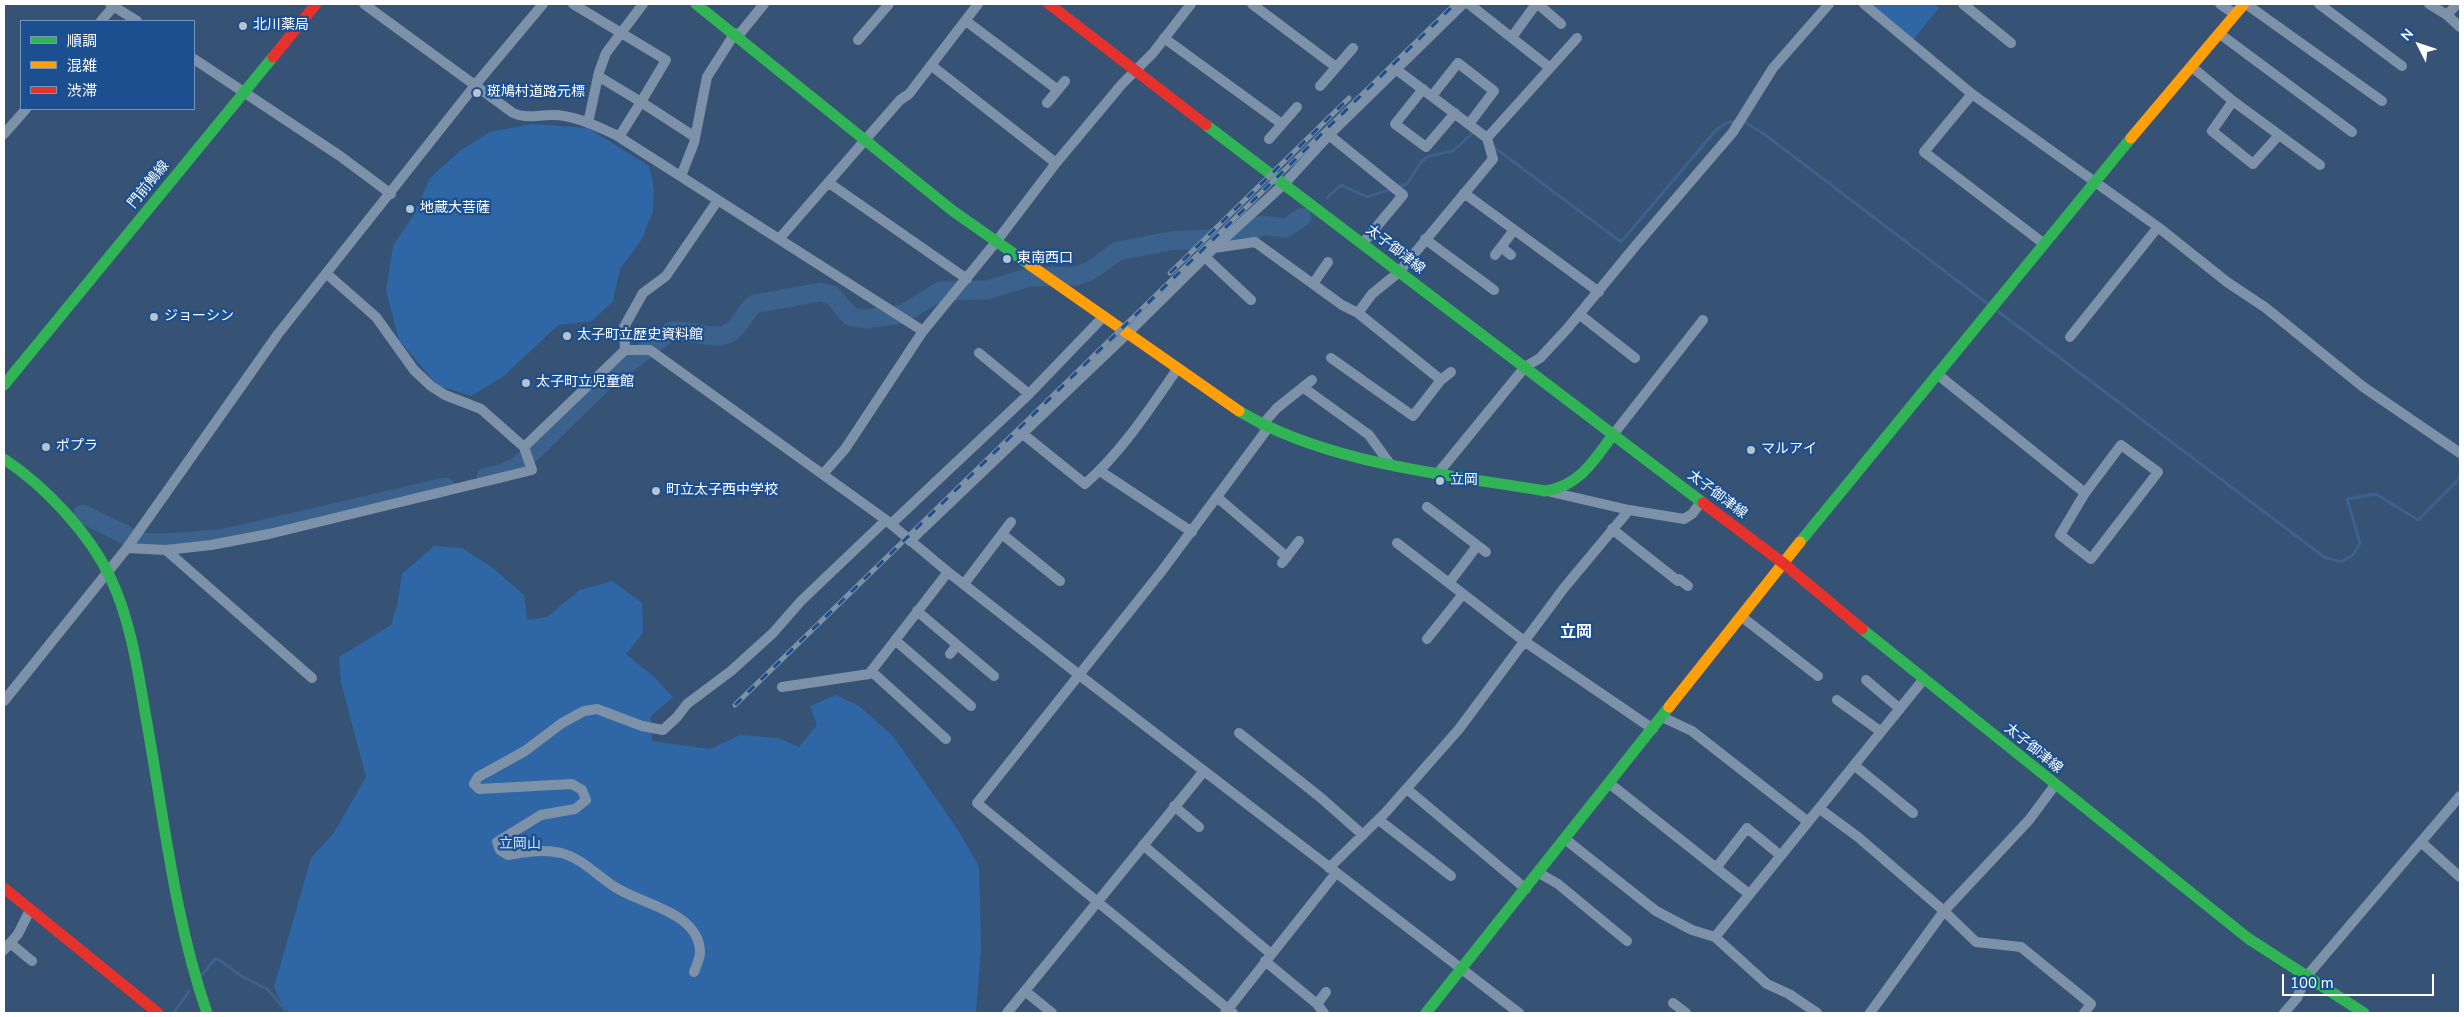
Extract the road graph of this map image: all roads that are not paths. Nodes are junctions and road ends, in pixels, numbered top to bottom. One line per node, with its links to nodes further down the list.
1 (316, 4): 55 (street, 門前鵤線)
2 (364, 4): 51 (street)
3 (543, 4): 51 (street)
4 (573, 4): 32 (street)
5 (643, 4): 32 (street)
6 (696, 4): 34 (street)
7 (764, 4): 34 (street)
8 (889, 4): 38 (street)
9 (978, 4): 29 (street)
10 (1049, 4): 48 (street, 太子御津線)
11 (1191, 4): 36 (street)
12 (1252, 4): 44 (street)
13 (1463, 4): 47 (street)
14 (1469, 4): 35 (street)
15 (1537, 4): 30 (street); 35 (street)
16 (1829, 4): 102 (street)
17 (1864, 4): 56 (street)
18 (1963, 4): 39 (street)
19 (2220, 4): 25 (street)
20 (2245, 4): 25 (street); 60 (street)
21 (2319, 4): 43 (street)
22 (2429, 4): 26 (street)
23 (2457, 4): 26 (street)
24 (118, 6): 27 (street); 28 (street)
25 (2235, 14): 33 (street)
26 (2448, 15): 31 (street)
27 (102, 20)
28 (136, 20)
29 (966, 20): 42 (street); 54 (street)
30 (1561, 24)
31 (2460, 27)
32 (621, 32): 49 (street); 59 (street)
33 (2220, 34): 45 (street); 68 (street)
34 (737, 35): 73 (street); 76 (street)
35 (1512, 37): 46 (street)
36 (1164, 38): 48 (street); 66 (street)
37 (1577, 38): 46 (street)
38 (858, 40)
39 (2011, 43)
40 (1353, 48): 44 (street)
41 (195, 60): 55 (street)
42 (932, 66): 76 (street); 77 (street)
43 (2402, 66)
44 (1336, 67): 52 (street)
45 (2192, 67): 58 (street); 81 (street)
46 (1550, 68): 74 (street)
47 (1398, 70): 53 (street); 70 (street)
48 (1136, 71): 77 (street); 82 (street, 太子御津線)
49 (598, 76): 59 (street); 65 (street)
50 (1065, 81): 54 (street)
51 (476, 84): 65 (street); 84 (street)
52 (1320, 86)
53 (1423, 89): 57 (street); 64 (street)
54 (1058, 90): 61 (street)
55 (244, 94): 84 (street); 121 (street, 門前鵤線)
56 (1972, 94): 81 (street); 92 (street)
57 (1432, 96): 64 (street); 67 (street)
58 (2233, 100): 71 (street); 71 (street)
59 (641, 102): 72 (street); 73 (street)
60 (2382, 102)
61 (1047, 103)
62 (1297, 107): 66 (street)
63 (25, 110): 69 (street)
64 (1455, 113): 67 (street)
65 (588, 123): 72 (street)
66 (1282, 124): 75 (street)
67 (1469, 124): 74 (street)
68 (2352, 132)
69 (4, 134)
70 (1329, 135): 82 (street); 91 (street)
71 (2279, 135): 78 (street)
72 (619, 137): 79 (street)
73 (695, 137): 79 (street)
74 (1488, 138): 83 (street)
75 (1269, 139)
76 (866, 140): 80 (street); 90 (street)
77 (1056, 163): 90 (street)
78 (2320, 164)
79 (680, 176): 85 (street)
80 (830, 183): 88 (street); 99 (street)
81 (2095, 183): 86 (street); 92 (street)
82 (1284, 184): 91 (street, 太子御津線); 93 (street)
83 (1464, 193): 87 (street); 89 (street)
84 (391, 194): 98 (street)
85 (718, 200): 88 (street); 111 (street)
86 (2158, 227): 110 (street); 128 (street)
87 (1514, 230): 94 (street); 102 (street)
88 (779, 239): 108 (street)
89 (1425, 240): 97 (street); 101 (street)
90 (996, 242): 99 (street); 106 (street)
91 (1363, 243): 97 (street, 太子御津線)
92 (2043, 243): 118 (street)
93 (1214, 248): 95 (street); 100 (street)
94 (1511, 255)
95 (1205, 257): 103 (street); 109 (street)
96 (1328, 262): 100 (street)
97 (1399, 272): 104 (street); 115 (street, 太子御津線)
98 (327, 274): 127 (street); 147 (street)
99 (967, 279): 108 (street)
100 (1313, 284): 104 (street)
101 (1494, 290)
102 (1599, 292): 105 (street)
103 (1251, 300)
104 (1358, 313): 120 (street)
105 (1579, 314): 114 (street); 115 (street)
106 (1104, 316): 109 (street); 123 (street)
107 (1703, 320): 126 (street)
108 (923, 331): 133 (street)
109 (1128, 333): 116 (street); 125 (street)
110 (2070, 336)
111 (625, 350): 127 (street); 133 (street)
112 (979, 353): 123 (street)
113 (1332, 358): 120 (street)
114 (1635, 358)
115 (1525, 367): 126 (street, 太子御津線); 132 (street)
116 (1178, 368): 124 (street); 131 (street)
117 (1451, 372): 120 (street)
118 (1937, 374): 135 (street); 150 (street)
119 (1312, 380): 122 (street)
120 (1441, 380)
121 (4, 385)
122 (1304, 388): 124 (street); 130 (street)
123 (1029, 394): 140 (street)
124 (1265, 426): 130 (street); 136 (street)
125 (1023, 434): 131 (street); 145 (street)
126 (1612, 436): 134 (street); 137 (street, 太子御津線)
127 (524, 447): 149 (street)
128 (2460, 452)
129 (4, 459): 151 (street)
130 (1390, 464): 132 (street)
131 (1100, 471): 143 (street)
132 (1439, 472): 134 (street)
133 (823, 474): 140 (street)
134 (1545, 491): 139 (street)
135 (2085, 493): 135 (street)
136 (1218, 498): 143 (street); 146 (street)
137 (1701, 502): 139 (street); 150 (street, 太子御津線)
138 (1427, 506): 155 (street)
139 (1629, 510): 142 (street)
140 (888, 522): 145 (street); 216 (street)
141 (1011, 522): 144 (street)
142 (1612, 529): 156 (street); 162 (street)
143 (1192, 532): 166 (street)
144 (1002, 534): 153 (street); 154 (street)
145 (910, 541): 152 (street)
146 (1299, 541)
147 (131, 542): 149 (street); 151 (street)
148 (1397, 544): 155 (street)
149 (166, 550): 169 (street)
150 (1783, 563): 159 (street); 171 (street, 太子御津線)
151 (107, 572): 174 (street); 224 (street)
152 (948, 572): 154 (street); 158 (street)
153 (1060, 581)
154 (964, 584): 166 (street)
155 (1448, 584): 157 (street)
156 (1688, 586)
157 (1463, 594): 160 (street); 162 (street)
158 (917, 611): 161 (street); 163 (street)
159 (1742, 617): 168 (street); 177 (street)
160 (1426, 639)
161 (895, 640): 165 (street); 175 (street)
162 (1524, 641): 178 (street); 186 (street)
163 (957, 645): 164 (street); 167 (street)
164 (950, 654)
165 (871, 671): 172 (street); 181 (street)
166 (1078, 674): 183 (street); 207 (street)
167 (994, 676)
168 (1818, 676)
169 (312, 678)
170 (1866, 680): 176 (street)
171 (1923, 680): 176 (street); 185 (street, 太子御津線)
172 (782, 687)
173 (1837, 700): 179 (street)
174 (4, 701)
175 (964, 704)
176 (1900, 709): 179 (street)
177 (1662, 717): 178 (street); 192 (street)
178 (1653, 728): 184 (street)
179 (1880, 731): 182 (street)
180 (1239, 733): 194 (street)
181 (946, 738)
182 (1854, 765): 189 (street); 190 (street)
183 (1204, 771): 188 (street); 200 (street)
184 (1610, 783): 195 (street); 199 (street)
185 (2055, 785): 209 (street); 217 (street, 太子御津線)
186 (1407, 789): 191 (street); 205 (street)
187 (2460, 796): 196 (street)
188 (1174, 806): 193 (street); 197 (street)
189 (1820, 808): 192 (street); 209 (street)
190 (1912, 813)
191 (1379, 820): 194 (street); 202 (street)
192 (1807, 821): 198 (street)
193 (1199, 827)
194 (1363, 835): 200 (street)
195 (1565, 839): 201 (street); 210 (street)
196 (2421, 842): 203 (street); 217 (street)
197 (1142, 845): 207 (street); 213 (street)
198 (1780, 855): 199 (street); 206 (street)
199 (1716, 868): 206 (street)
200 (1333, 870): 213 (street); 215 (street)
201 (1539, 873): 205 (street); 211 (street)
202 (1450, 876)
203 (2460, 877)
204 (4, 888): 208 (street)
205 (1526, 888): 215 (street)
206 (1749, 894): 210 (street)
207 (1097, 902): 218 (street); 222 (street)
208 (30, 910): 212 (street); 223 (street)
209 (1944, 910): 232 (street); 233 (street)
210 (1715, 937): 231 (street)
211 (1627, 941)
212 (7, 946): 214 (street)
213 (1268, 957): 221 (street); 222 (street)
214 (32, 961)
215 (1462, 969): 228 (street); 229 (street)
216 (694, 972)
217 (2306, 977): 234 (street); 235 (street, 太子御津線)
218 (1025, 991): 225 (street); 226 (street)
219 (1326, 992): 221 (street)
220 (1673, 1003): 230 (street)
221 (1316, 1004): 227 (street)
222 (1229, 1012)
223 (158, 1013)
224 (207, 1013)
225 (1007, 1013)
226 (1052, 1013)
227 (1324, 1013)
228 (1426, 1013)
229 (1519, 1013)
230 (1686, 1013)
231 (1817, 1013)
232 (1870, 1013)
233 (2084, 1013)
234 (2284, 1013)
235 (2364, 1013)

